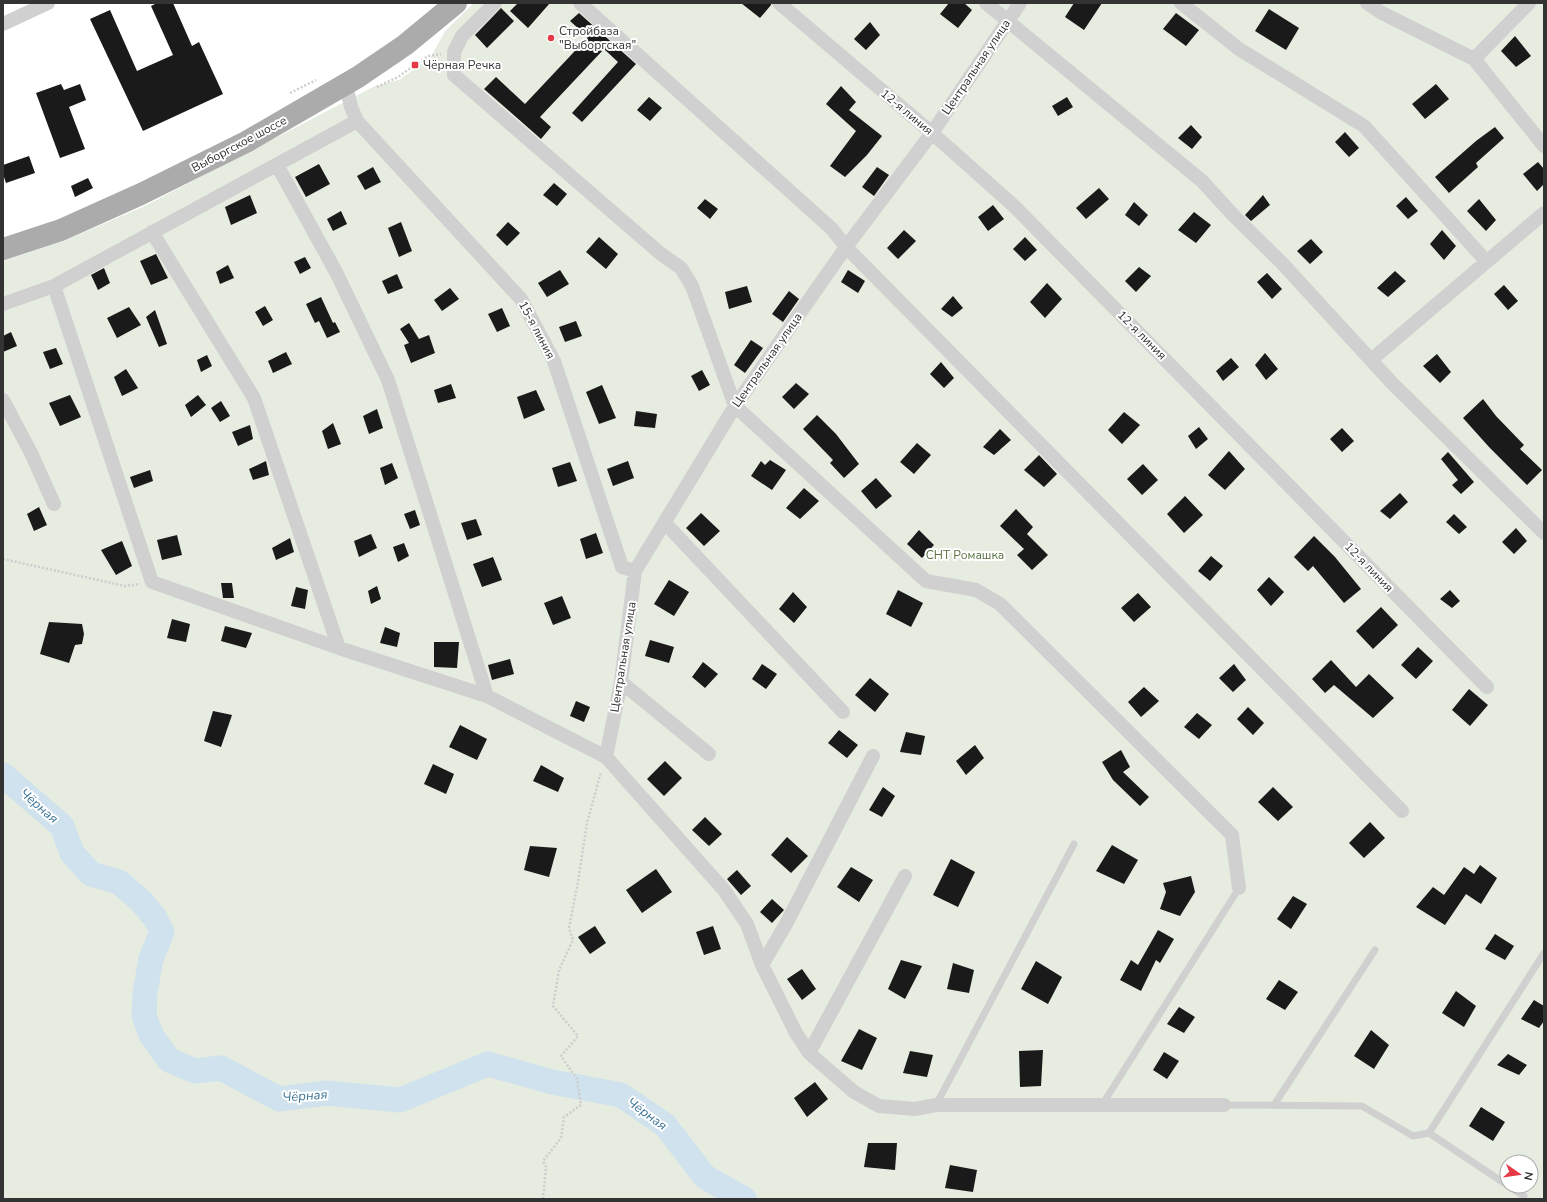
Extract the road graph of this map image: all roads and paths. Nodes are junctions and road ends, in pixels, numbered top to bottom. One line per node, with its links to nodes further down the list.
1 (48, 3): 12 (street)
2 (456, 3): 15 (main road, Выборгское шоссе)
3 (495, 3): 13 (street)
4 (580, 3): 23 (street)
5 (779, 3): 18 (street, 12-я линия)
6 (986, 3): 11 (street)
7 (1020, 3): 11 (street, Центральная улица)
8 (1181, 3): 25 (street)
9 (1367, 3): 14 (street)
10 (1529, 3): 14 (street)
11 (1008, 20): 18 (street, Центральная улица); 28 (street)
12 (3, 24)
13 (454, 52): 16 (path); 30 (street)
14 (1474, 59): 19 (street)
15 (346, 85): 17 (street, 15-я линия); 24 (main road, Выборгское шоссе)
16 (373, 89)
17 (357, 121): 20 (street); 35 (street, 15-я линия)
18 (932, 133): 23 (street, Центральная улица); 39 (street, 12-я линия)
19 (1544, 146)
20 (277, 165): 22 (street); 40 (street)
21 (1544, 213): 25 (street)
22 (152, 232): 26 (street); 37 (street)
23 (846, 247): 30 (street, Центральная улица); 45 (street)
24 (3, 249)
25 (1487, 262): 28 (street)
26 (54, 286): 27 (street); 36 (street)
27 (3, 304)
28 (1371, 360): 33 (street)
29 (3, 400): 31 (street)
30 (735, 406): 32 (street, Центральная улица); 48 (street)
31 (54, 504)
32 (665, 523): 35 (street, Центральная улица); 41 (street)
33 (1544, 533)
34 (3, 559): 36 (path)
35 (635, 571): 38 (street, Центральная улица)
36 (152, 582): 37 (street)
37 (339, 648): 40 (street)
38 (621, 682): 42 (street); 44 (street, Центральная улица)
39 (1487, 687)
40 (487, 696): 44 (street)
41 (843, 712)
42 (709, 754)
43 (874, 756): 51 (street)
44 (606, 757): 51 (street); 61 (path)
45 (1402, 811)
46 (1074, 844): 53 (lane)
47 (905, 876): 52 (street)
48 (1239, 888): 54 (lane)
49 (1375, 950): 56 (lane)
50 (1544, 953): 57 (lane)
51 (762, 965): 52 (street)
52 (809, 1053): 53 (street)
53 (936, 1105): 54 (street)
54 (1102, 1105): 55 (street)
55 (1224, 1105): 56 (lane)
56 (1274, 1105): 57 (lane)
57 (1429, 1133): 58 (lane)
58 (1499, 1180)
59 (1521, 1194): 60 (lane)
60 (1524, 1196)
61 (543, 1199)

